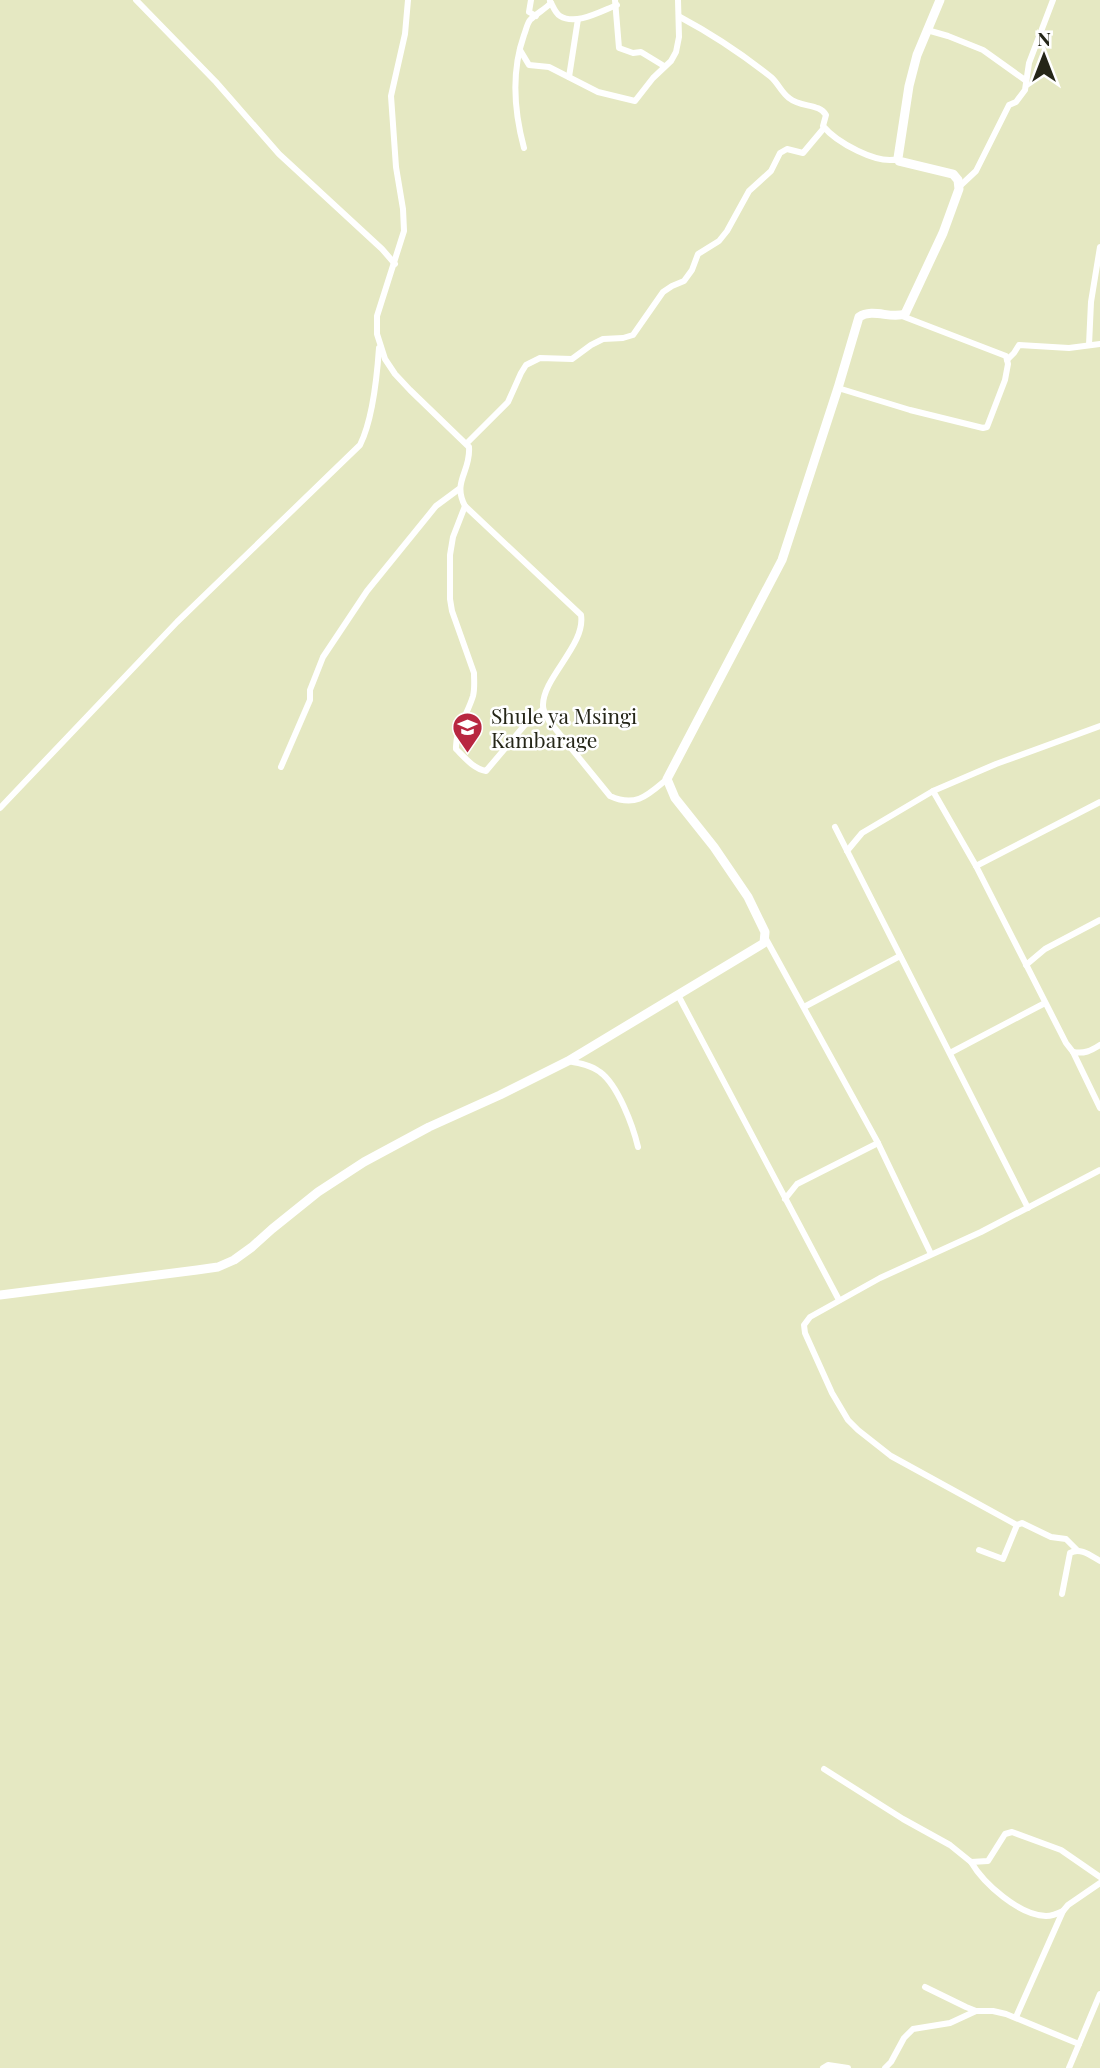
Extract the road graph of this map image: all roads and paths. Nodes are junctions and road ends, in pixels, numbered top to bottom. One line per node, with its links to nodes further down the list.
1 (136, 0): 24 (street)
2 (408, 0): 24 (street)
3 (531, 0): 11 (street)
4 (678, 0): 12 (street)
5 (940, 0): 14 (street)
6 (1045, 0): 10 (street)
7 (1053, 0): 10 (street)
8 (550, 1): 11 (street); 13 (street)
9 (616, 3): 13 (street); 16 (street)
10 (1050, 10): 18 (street)
11 (536, 16): 15 (street)
12 (680, 17): 16 (street); 19 (street)
13 (578, 19): 17 (street)
14 (927, 30): 18 (street); 21 (street)
15 (520, 50): 17 (street); 20 (street)
16 (664, 66): 17 (street)
17 (569, 77)
18 (1025, 80): 22 (street)
19 (824, 128): 21 (street); 31 (street)
20 (524, 148)
21 (898, 159): 22 (street)
22 (960, 186): 25 (street)
23 (1100, 247): 28 (street)
24 (395, 264): 26 (street)
25 (902, 316): 29 (street); 30 (street)
26 (380, 344): 31 (street); 40 (street)
27 (1100, 344): 28 (street)
28 (1088, 345): 29 (street)
29 (1007, 360): 30 (street)
30 (838, 388): 37 (street)
31 (467, 443): 32 (street)
32 (458, 489): 33 (street); 36 (street)
33 (465, 506): 34 (street); 34 (street)
34 (542, 709): 37 (street)
35 (1100, 726): 38 (street)
36 (281, 767)
37 (667, 779): 45 (street)
38 (933, 791): 42 (street); 43 (street)
39 (1100, 802): 43 (street)
40 (0, 808)
41 (835, 827): 42 (street)
42 (847, 851): 46 (street)
43 (976, 866): 47 (street)
44 (1100, 920): 47 (street)
45 (766, 939): 48 (street); 50 (street)
46 (901, 956): 50 (street); 53 (street)
47 (1026, 965): 49 (street)
48 (678, 995): 54 (street); 59 (street)
49 (1045, 1003): 52 (street); 53 (street)
50 (804, 1007): 56 (street)
51 (1100, 1045): 52 (street)
52 (1073, 1052): 55 (street)
53 (950, 1053): 60 (street)
54 (568, 1061): 57 (street); 62 (street)
55 (1100, 1108)
56 (878, 1143): 59 (street); 61 (street)
57 (638, 1147)
58 (1100, 1170): 60 (street)
59 (785, 1199): 63 (street)
60 (1028, 1209): 61 (street)
61 (931, 1254): 63 (street)
62 (0, 1296)
63 (839, 1300): 64 (street)
64 (1017, 1525): 65 (street); 66 (street)
65 (979, 1550)
66 (1078, 1551): 67 (street); 68 (street)
67 (1100, 1561)
68 (1062, 1594)
69 (824, 1769): 70 (street)
70 (971, 1862): 71 (street); 73 (street)
71 (1100, 1877)
72 (1100, 1883): 73 (street)
73 (1063, 1911): 77 (street)
74 (925, 1987): 76 (street)
75 (1100, 1994): 78 (street)
76 (976, 2011): 77 (street); 81 (street)
77 (1016, 2017): 78 (street)
78 (1079, 2044): 82 (street)
79 (823, 2068): 80 (street)
80 (848, 2068)
81 (885, 2068)
82 (1069, 2068)

